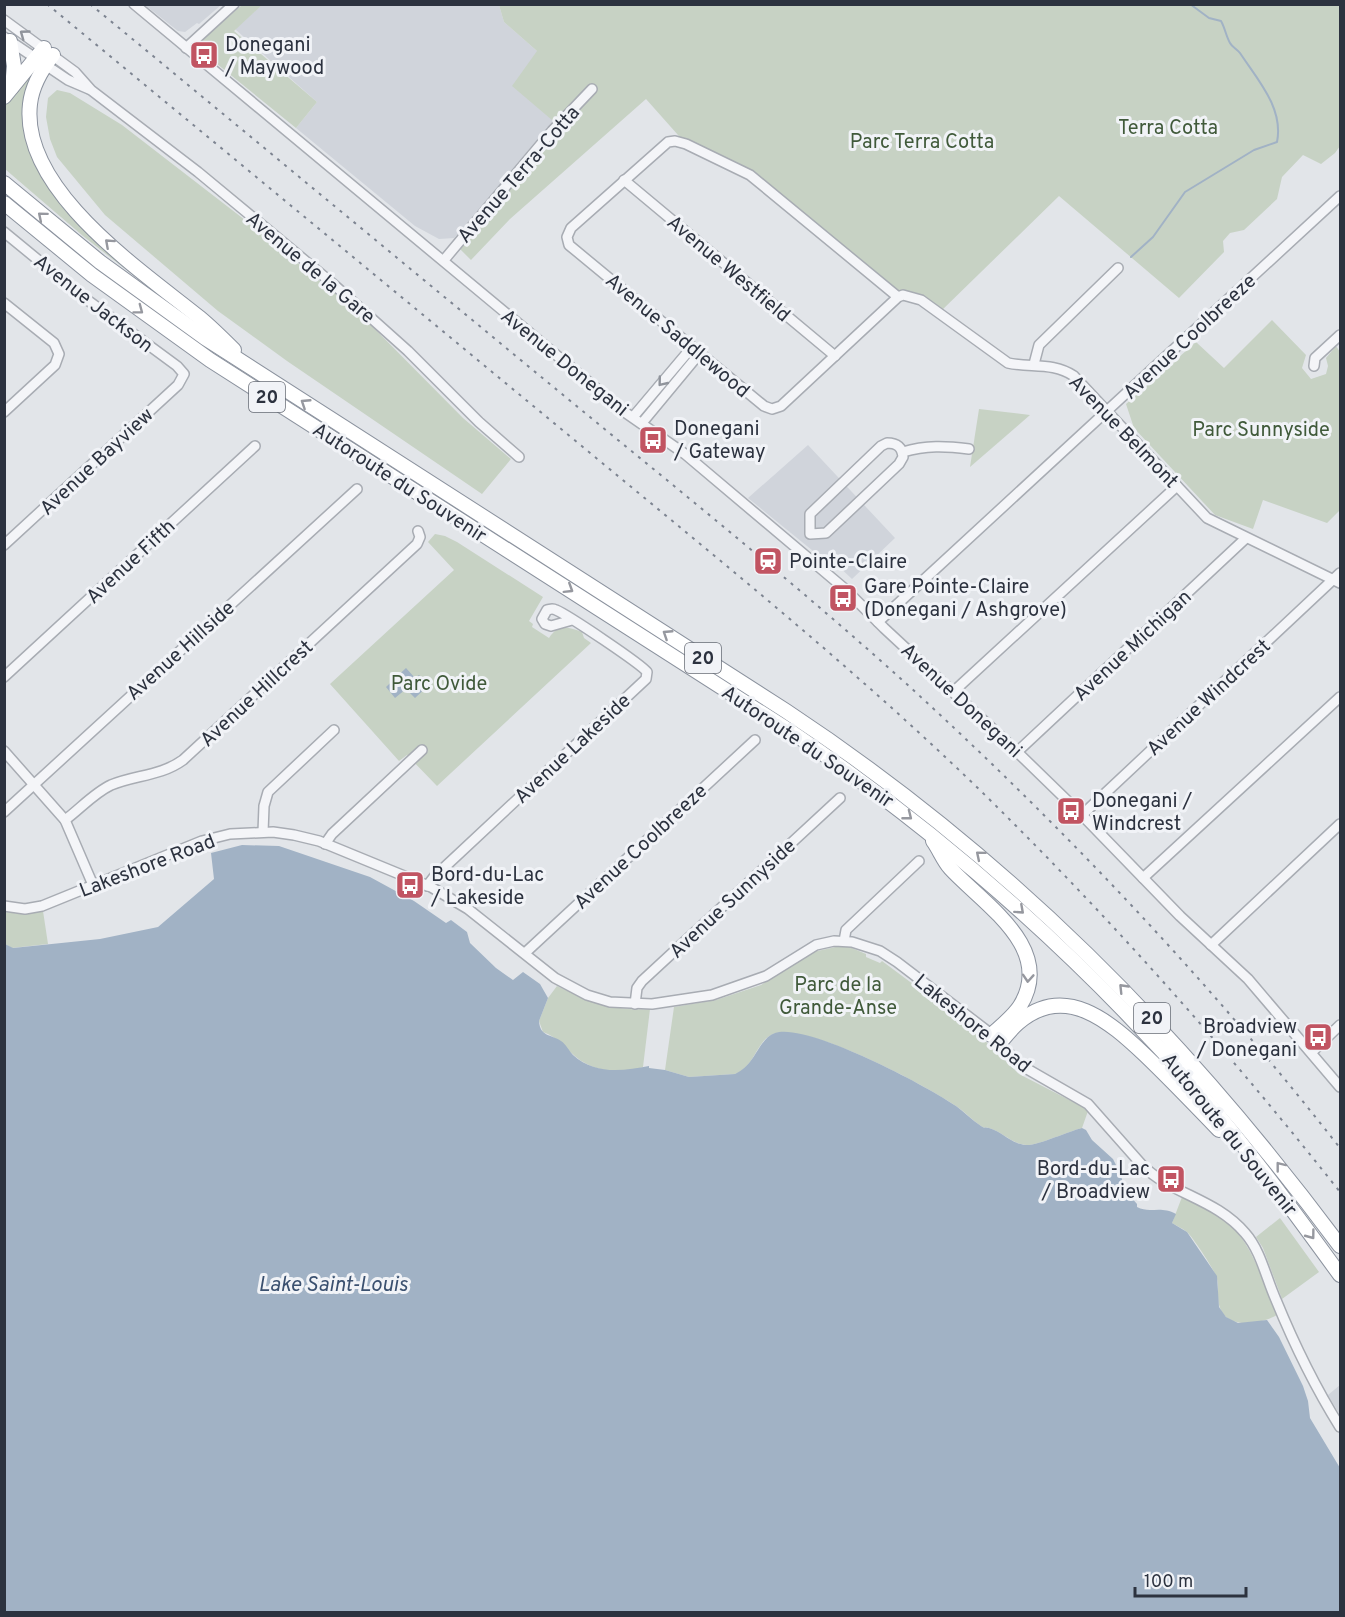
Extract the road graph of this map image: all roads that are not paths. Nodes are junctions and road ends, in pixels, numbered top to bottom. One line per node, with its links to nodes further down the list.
1 (134, 4): 5 (street, Avenue Donegani)
2 (234, 4): 5 (street)
3 (4, 20): 6 (street, Avenue de la Gare, one-way to 3)
4 (7, 39): 6 (street, Avenue de la Gare); 8 (highway)
5 (186, 48): 15 (street, Avenue Donegani)
6 (45, 57): 8 (highway); 26 (highway, one-way to 6); 34 (street, Avenue de la Gare)
7 (592, 88): 15 (street, Avenue Terra-Cotta)
8 (8, 92)
9 (668, 142): 10 (street, Avenue Saddlewood); 17 (street, Avenue Belmont)
10 (624, 180): 20 (street, Avenue Saddlewood); 22 (street, Avenue Westfield)
11 (4, 183): 26 (highway, Autoroute du Souvenir / 20, one-way to 11)
12 (1341, 196): 27 (street, Avenue Coolbreeze)
13 (4, 203): 59 (highway, Autoroute du Souvenir / 20, one-way to 59)
14 (4, 232): 25 (street, Avenue Jackson)
15 (444, 260): 29 (street, Avenue Donegani)
16 (1118, 268): 23 (street)
17 (898, 297): 22 (street, Avenue Saddlewood); 23 (street, Avenue Belmont)
18 (4, 303): 28 (street)
19 (1341, 334): 24 (street)
20 (692, 346): 21 (street, Avenue Saddlewood); 29 (street, one-way to 29)
21 (700, 353): 22 (street, Avenue Saddlewood); 30 (street)
22 (835, 356)
23 (1034, 364): 27 (street, Avenue Belmont)
24 (1314, 366)
25 (184, 374): 40 (street, Avenue Bayview)
26 (259, 374): 76 (highway, Autoroute du Souvenir / 20, one-way to 26)
27 (1107, 411): 35 (street, Avenue Belmont); 44 (street, Avenue Coolbreeze)
28 (4, 412)
29 (633, 417): 30 (street, Avenue Donegani)
30 (642, 423): 41 (street, Avenue Donegani)
31 (255, 446): 45 (street, Avenue Fifth)
32 (969, 449): 33 (street)
33 (903, 452): 38 (street); 38 (street)
34 (519, 457)
35 (1177, 486): 39 (street, Avenue Belmont); 46 (street)
36 (357, 489): 53 (street, Avenue Hillside)
37 (418, 531): 57 (street, Avenue Hillcrest)
38 (810, 534): 41 (street)
39 (1246, 538): 42 (street, Avenue Belmont); 52 (street, Avenue Michigan)
40 (4, 545)
41 (797, 548): 44 (street, Avenue Donegani)
42 (1339, 579): 56 (street, Avenue Windcrest)
43 (572, 620): 65 (street, Avenue Lakeside)
44 (878, 622): 46 (street, Avenue Donegani)
45 (4, 677)
46 (953, 692): 52 (street, Avenue Donegani)
47 (1341, 697): 63 (street)
48 (334, 730): 60 (street)
49 (755, 740): 69 (street, Avenue Coolbreeze)
50 (423, 750): 61 (street)
51 (4, 751): 53 (street)
52 (1017, 752): 56 (street, Avenue Donegani)
53 (34, 785): 55 (street, Avenue Hillside); 57 (street)
54 (840, 798): 70 (street, Avenue Sunnyside)
55 (4, 812)
56 (1082, 814): 63 (street, Avenue Donegani)
57 (65, 820): 64 (street)
58 (1341, 824): 68 (street)
59 (927, 831): 72 (highway, one-way to 72); 75 (highway, Autoroute du Souvenir / 20, one-way to 75)
60 (263, 832): 61 (street, Lakeshore Road); 64 (street, Lakeshore Road)
61 (325, 844): 65 (street, Lakeshore Road)
62 (919, 861): 67 (street)
63 (1143, 878): 68 (street, Avenue Donegani)
64 (93, 885): 66 (street, Lakeshore Road)
65 (427, 886): 69 (street, Lakeshore Road)
66 (4, 906)
67 (844, 941): 70 (street, Lakeshore Road); 72 (street, Lakeshore Road)
68 (1211, 945): 73 (street, Avenue Donegani)
69 (525, 953): 70 (street, Lakeshore Road)
70 (635, 1004)
71 (1341, 1025): 73 (street)
72 (995, 1039): 75 (highway); 78 (street, Lakeshore Road)
73 (1312, 1052): 74 (street, Avenue Donegani)
74 (1341, 1087)
75 (1285, 1201): 77 (highway, Autoroute du Souvenir / 20, one-way to 77)
76 (1341, 1246)
77 (1341, 1275)
78 (1341, 1428)

